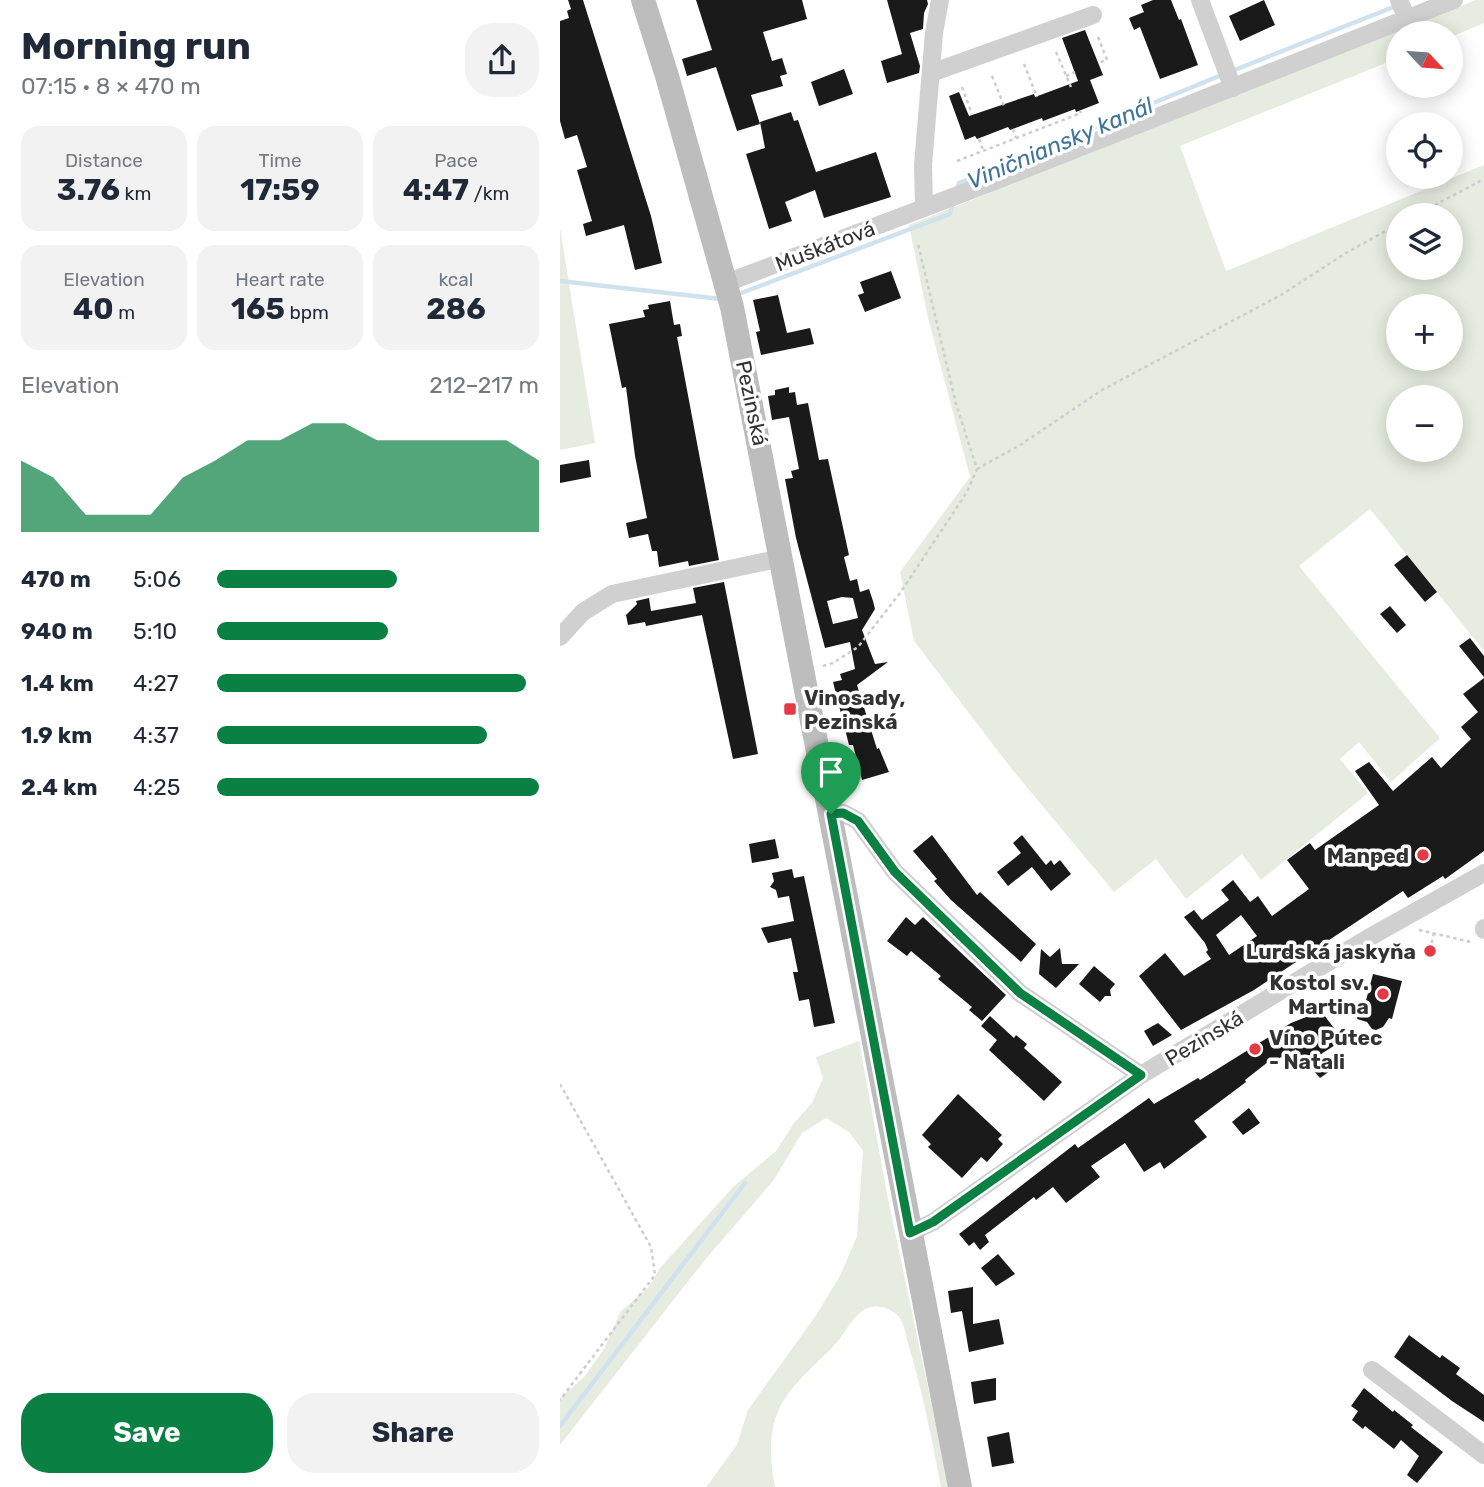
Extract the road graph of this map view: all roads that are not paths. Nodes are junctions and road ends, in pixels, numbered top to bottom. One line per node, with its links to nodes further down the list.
1 (643, 0): 11 (main road, Pezinská)
2 (940, 0): 8 (street)
3 (1200, 0): 9 (street)
4 (1399, 0): 7 (street)
5 (1454, 0): 7 (street, Muškátová)
6 (1093, 15): 8 (street)
7 (1406, 19): 9 (street, Muškátová)
8 (932, 73): 10 (street)
9 (1233, 88): 10 (street, Muškátová)
10 (924, 208): 11 (street, Muškátová)
11 (729, 294): 12 (main road, Pezinská)
12 (782, 558): 13 (street); 14 (main road, Pezinská)
13 (560, 637)
14 (831, 814): 16 (street, Pezinská); 17 (main road, Pezinská)
15 (1484, 873): 16 (street, Pezinská)
16 (1141, 1075): 17 (street, Pezinská)
17 (910, 1233): 20 (main road, Pezinská)
18 (1372, 1370): 19 (street)
19 (1484, 1455)
20 (960, 1487)

